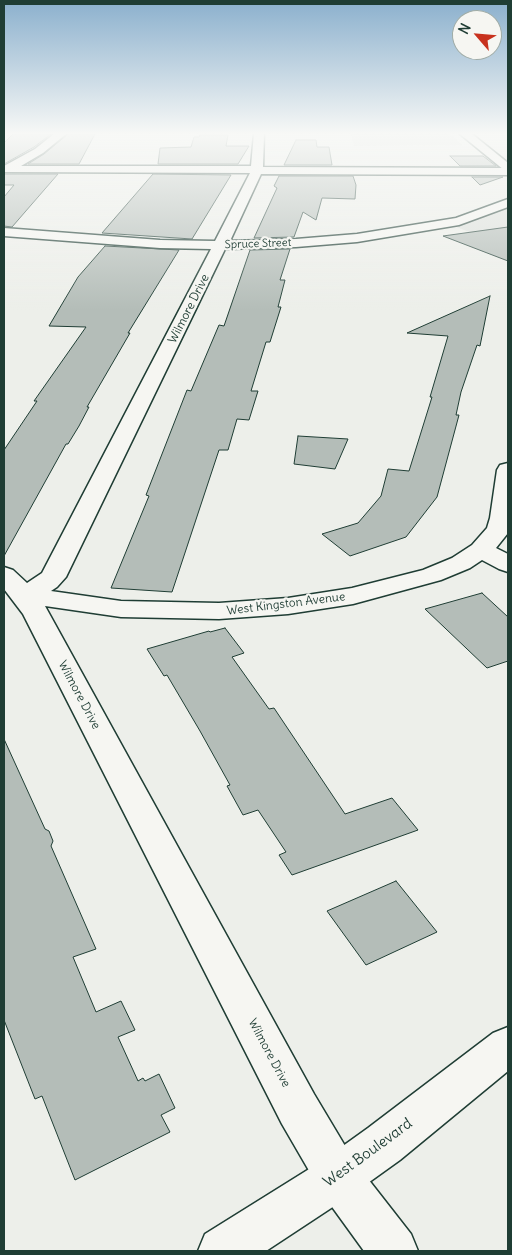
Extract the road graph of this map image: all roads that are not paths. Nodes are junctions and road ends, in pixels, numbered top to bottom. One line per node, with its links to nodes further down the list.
1 (247, 193): 4 (street, Wilmore Drive)
2 (508, 203): 4 (street, Spruce Street)
3 (4, 232): 4 (street, Spruce Street)
4 (221, 246): 8 (street, Wilmore Drive)
5 (508, 470): 6 (street, West Kingston Avenue)
6 (480, 550): 7 (street); 8 (street, West Kingston Avenue)
7 (508, 564)
8 (14, 585): 10 (street, Wilmore Drive)
9 (508, 1046): 10 (street, West Boulevard)
10 (338, 1177): 11 (street, West Boulevard); 12 (street, Wilmore Drive)
11 (222, 1251)
12 (394, 1251)

